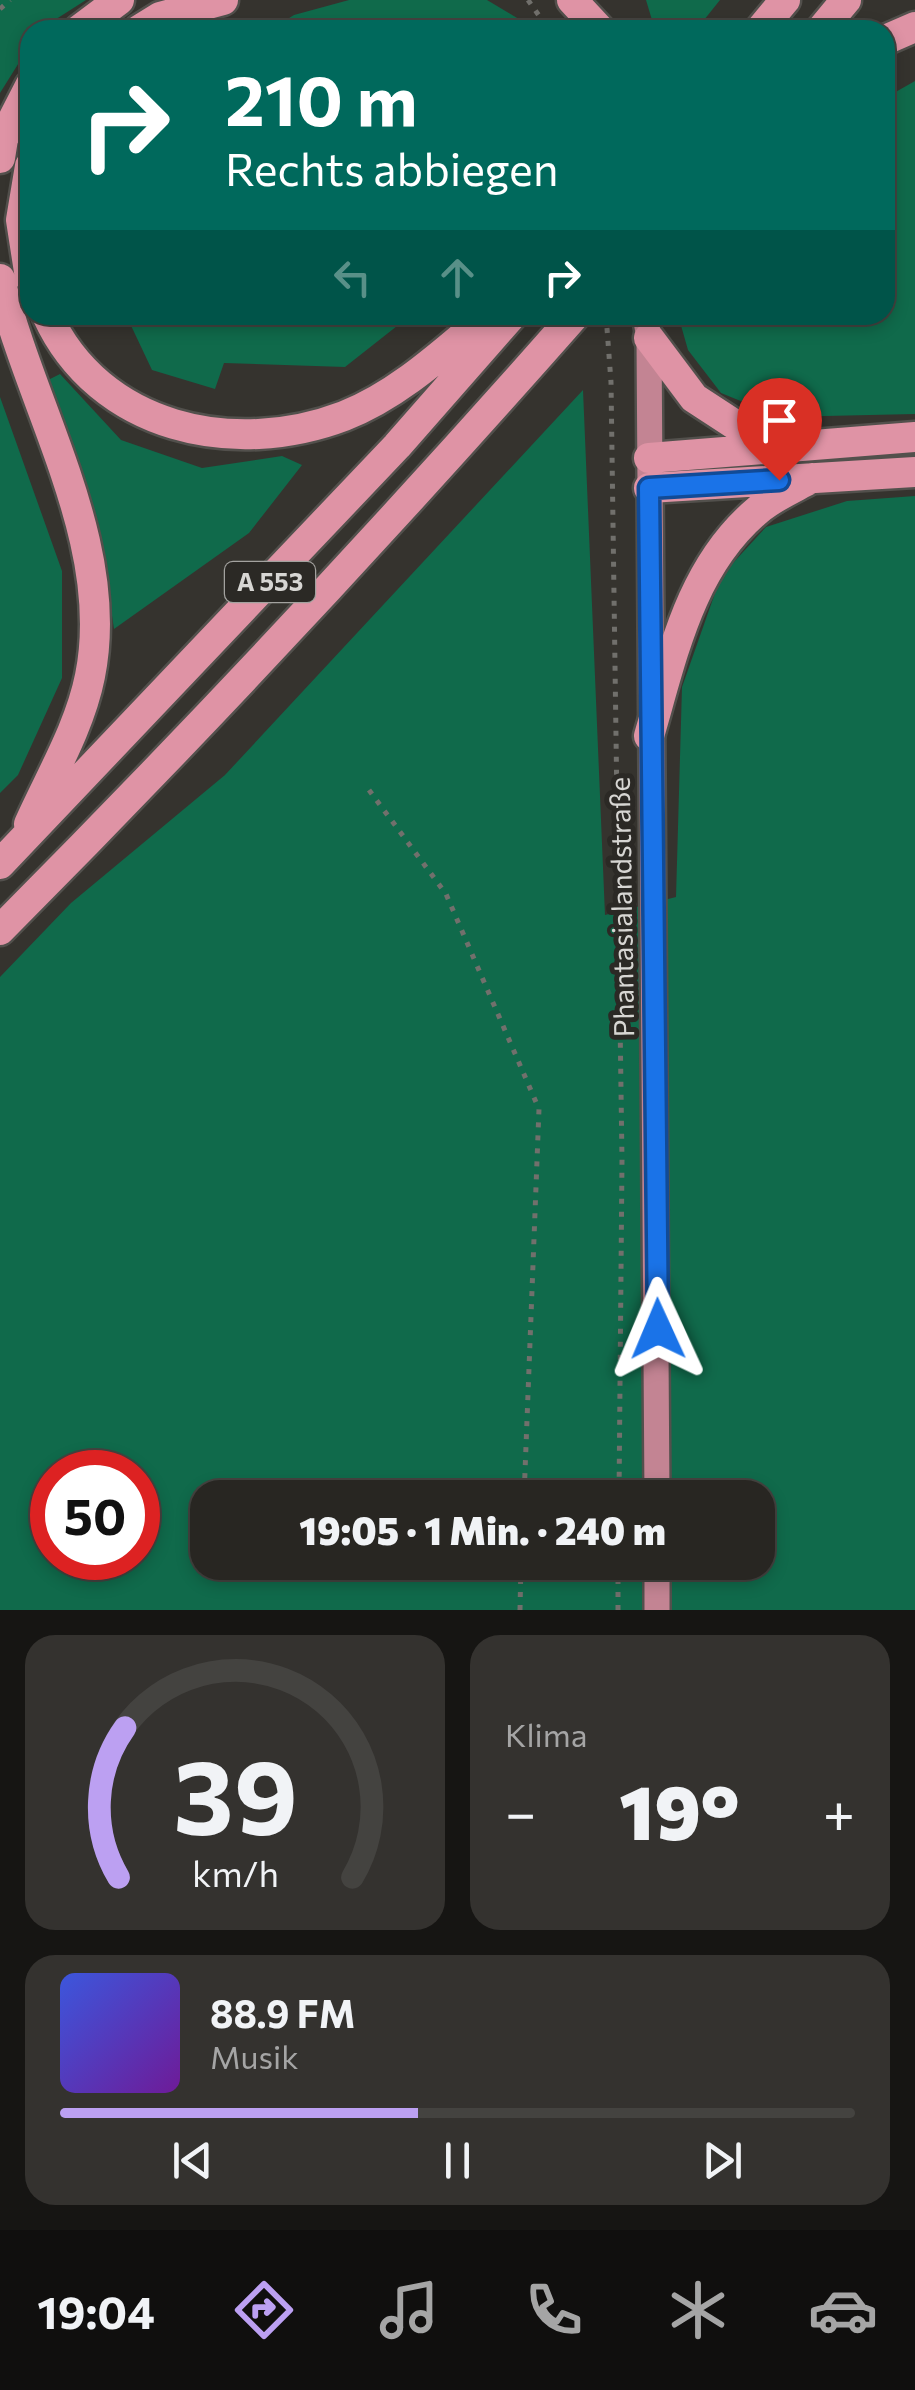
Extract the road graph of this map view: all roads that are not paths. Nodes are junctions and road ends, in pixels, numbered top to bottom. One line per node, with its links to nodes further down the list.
1 (119, 0): 6 (highway)
2 (223, 0): 7 (highway)
3 (572, 0): 8 (highway)
4 (785, 0): 9 (highway)
5 (846, 0): 10 (highway)
6 (92, 20)
7 (155, 20)
8 (592, 20)
9 (768, 20)
10 (829, 20)
11 (20, 106): 12 (highway)
12 (0, 158)
13 (0, 279): 25 (highway)
14 (53, 325): 15 (highway)
15 (476, 325)
16 (503, 325): 25 (highway, A 553)
17 (566, 325): 26 (highway, A 553)
18 (647, 327): 20 (highway); 22 (main road, Phantasialandstraße)
19 (915, 437): 20 (highway)
20 (822, 445): 22 (highway)
21 (915, 472): 23 (highway)
22 (649, 473): 23 (highway); 24 (main road, Phantasialandstraße)
23 (812, 478): 24 (highway)
24 (649, 736): 27 (main road, Phantasialandstraße)
25 (10, 854)
26 (0, 930)
27 (657, 1480)
28 (657, 1580): 29 (main road)
29 (657, 1610)

